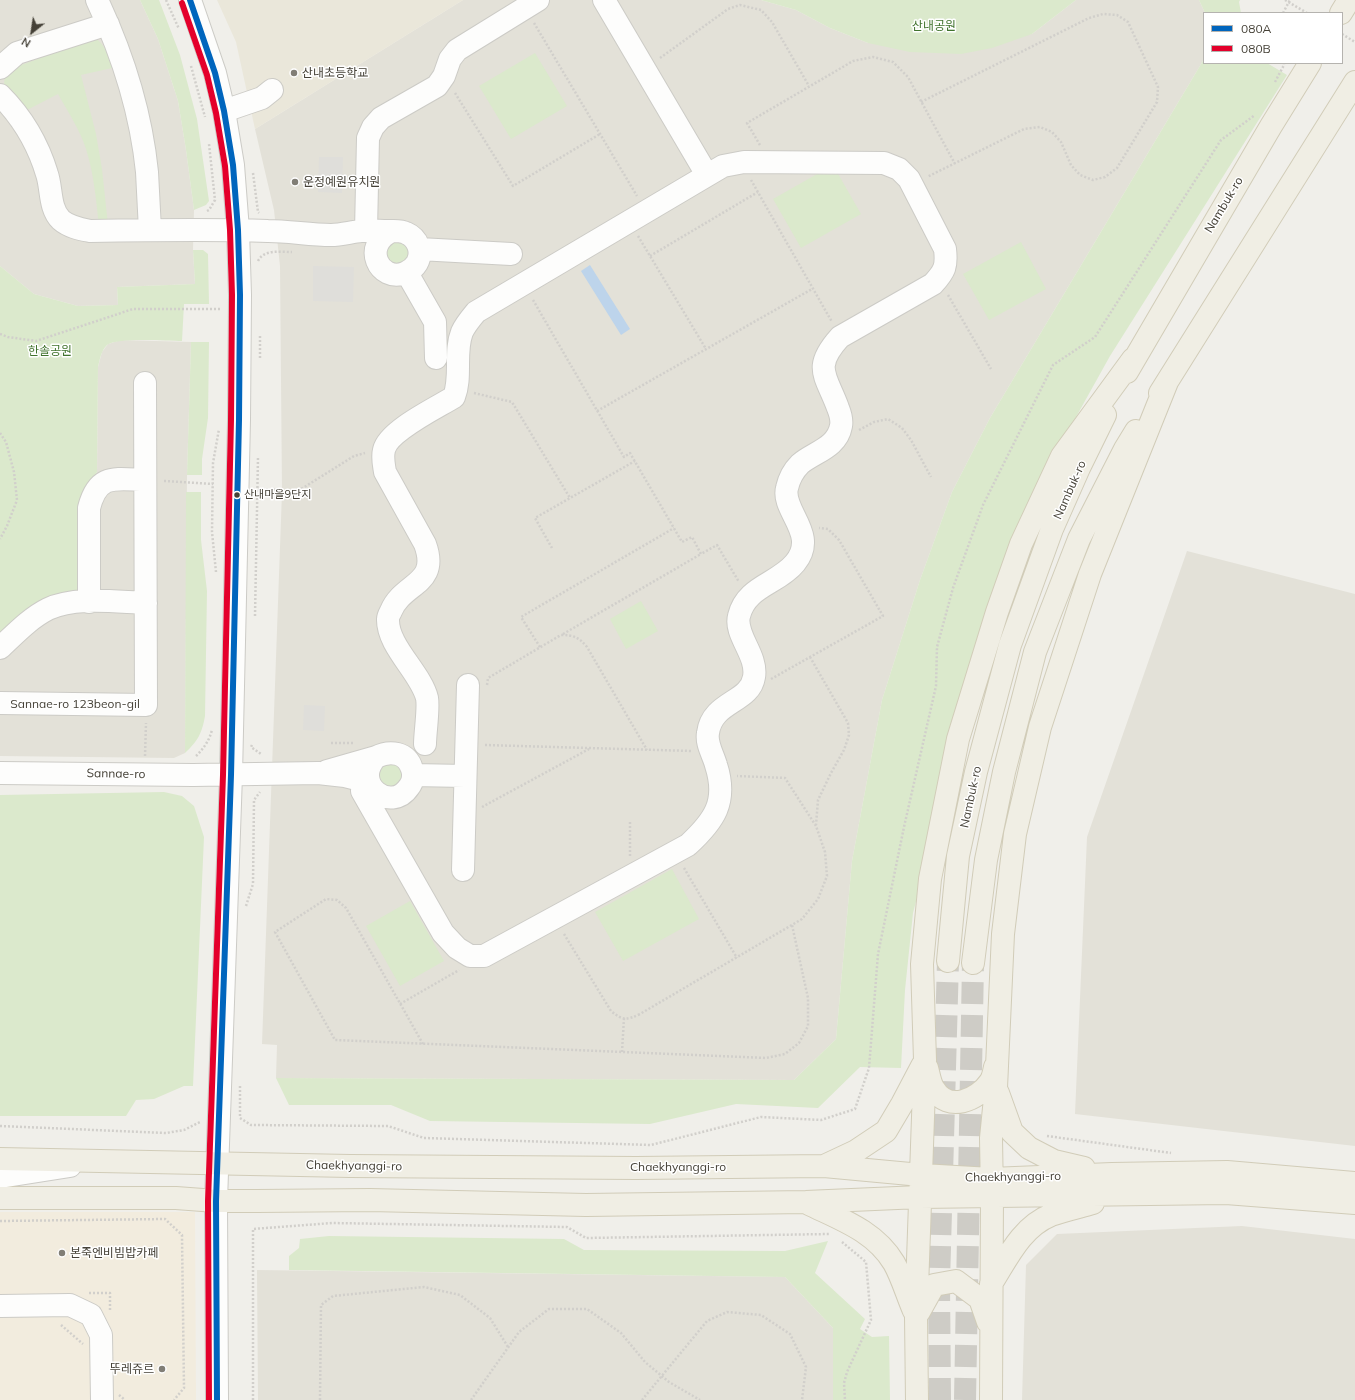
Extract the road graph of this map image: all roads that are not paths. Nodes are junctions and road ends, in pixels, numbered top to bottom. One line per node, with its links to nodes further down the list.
1 (97, 0): 7 (street)
2 (190, 0): 13 (street)
3 (604, 0): 14 (street)
4 (1349, 0): 6 (main road)
5 (531, 4): 17 (street)
6 (1342, 12)
7 (108, 24): 9 (street); 15 (street)
8 (1309, 64): 25 (main road, Nambuk-ro)
9 (0, 68)
10 (1355, 82): 26 (main road)
11 (272, 90): 13 (street)
12 (0, 95): 15 (street)
13 (215, 115): 16 (street)
14 (707, 175): 34 (street); 41 (street)
15 (150, 230): 16 (street)
16 (238, 230): 19 (street); 38 (street)
17 (366, 231): 18 (street); 19 (street)
18 (392, 231): 20 (street); 21 (street)
19 (333, 235): 21 (street)
20 (419, 249): 22 (street); 23 (street)
21 (375, 253): 23 (street)
22 (511, 254)
23 (407, 273): 24 (street)
24 (436, 358)
25 (1133, 359): 43 (main road, Nambuk-ro); 45 (main road)
26 (1167, 382): 44 (main road); 46 (main road)
27 (145, 383): 28 (street, Sannae-ro 123beon-gil)
28 (146, 480): 29 (street); 30 (street, Sannae-ro 123beon-gil)
29 (89, 602): 30 (street); 31 (street)
30 (146, 603): 33 (street, Sannae-ro 123beon-gil)
31 (0, 648)
32 (478, 685): 40 (street)
33 (0, 703)
34 (425, 744)
35 (376, 757): 37 (street); 39 (street); 41 (street)
36 (0, 773): 38 (street, Sannae-ro)
37 (318, 773): 38 (street, Sannae-ro); 41 (street)
38 (231, 775): 50 (street)
39 (412, 775): 40 (street); 41 (street)
40 (465, 776): 42 (street)
41 (366, 787)
42 (463, 870)
43 (948, 961)
44 (973, 963)
45 (925, 1060): 46 (main road); 51 (main road); 53 (main road)
46 (997, 1062): 47 (main road)
47 (996, 1088): 52 (main road); 56 (main road)
48 (0, 1159): 49 (main road, Chaekhyanggi-ro)
49 (108, 1161): 50 (main road, Chaekhyanggi-ro); 54 (street)
50 (217, 1163): 51 (main road, Chaekhyanggi-ro); 60 (street)
51 (824, 1166): 53 (main road, Chaekhyanggi-ro)
52 (1112, 1174): 55 (main road, Chaekhyanggi-ro); 56 (main road, Chaekhyanggi-ro)
53 (921, 1175): 56 (main road, Chaekhyanggi-ro); 58 (main road)
54 (0, 1177)
55 (1355, 1183)
56 (991, 1188): 57 (main road, Chaekhyanggi-ro); 58 (main road, Chaekhyanggi-ro); 63 (main road)
57 (1118, 1195): 62 (main road, Chaekhyanggi-ro); 63 (main road)
58 (920, 1197): 61 (main road, Chaekhyanggi-ro); 65 (main road)
59 (0, 1198): 60 (main road, Chaekhyanggi-ro)
60 (216, 1201): 61 (main road, Chaekhyanggi-ro); 68 (street)
61 (806, 1202): 65 (main road)
62 (1355, 1203)
63 (991, 1284): 66 (main road)
64 (0, 1306): 67 (street)
65 (916, 1317): 66 (main road); 69 (main road)
66 (991, 1329): 70 (main road)
67 (102, 1400)
68 (217, 1400)
69 (917, 1400)
70 (991, 1400)

